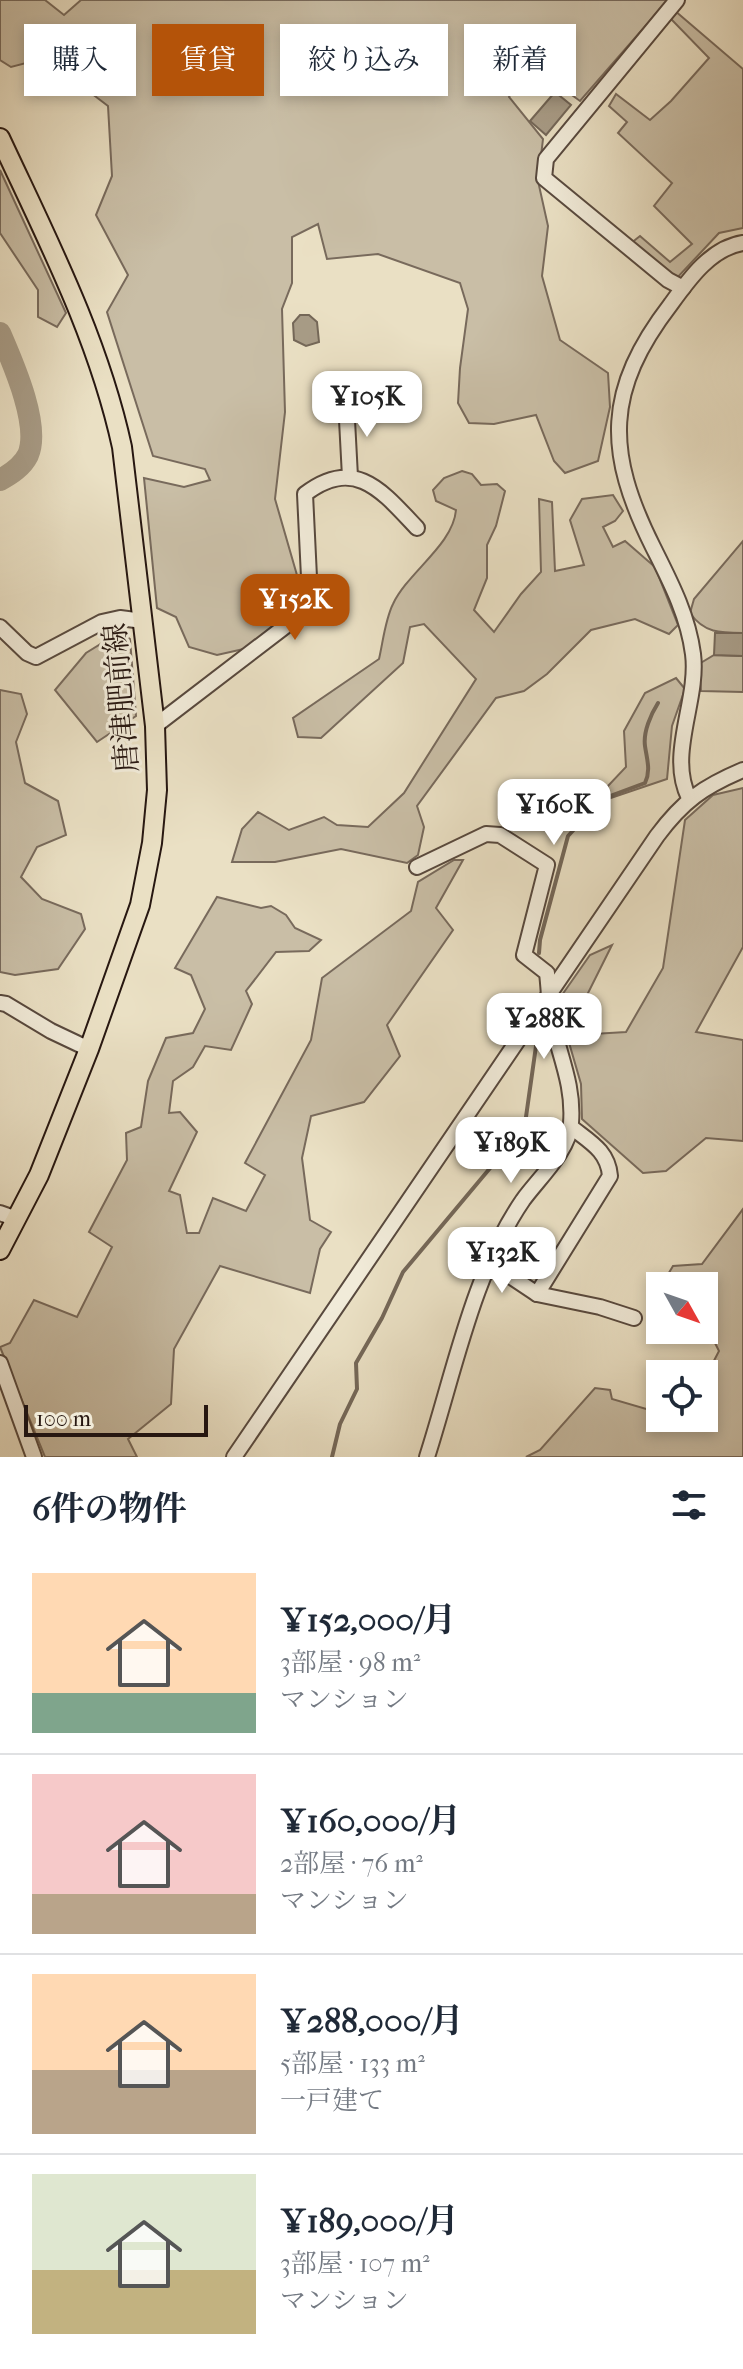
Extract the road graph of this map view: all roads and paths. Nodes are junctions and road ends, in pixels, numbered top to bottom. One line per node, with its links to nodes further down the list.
1 (677, 0): 4 (street)
2 (0, 138): 8 (main road, 唐津肥前線)
3 (743, 243): 4 (street)
4 (683, 288): 12 (street)
5 (349, 395): 6 (street)
6 (350, 477): 7 (street); 10 (street)
7 (417, 528)
8 (143, 621): 9 (street); 10 (main road, 唐津肥前線)
9 (0, 627)
10 (155, 726): 16 (main road, 唐津肥前線)
11 (743, 770): 12 (street)
12 (689, 798): 14 (street)
13 (417, 867): 14 (street)
14 (550, 994): 17 (street); 25 (street)
15 (0, 1003): 16 (street)
16 (89, 1049): 18 (main road, 唐津肥前線)
17 (571, 1127): 20 (street); 21 (street)
18 (8, 1216): 19 (main road, 唐津肥前線)
19 (0, 1250)
20 (489, 1262): 21 (street); 26 (street)
21 (537, 1294): 22 (street)
22 (634, 1318)
23 (0, 1363): 24 (street)
24 (34, 1457)
25 (234, 1457)
26 (427, 1457)

